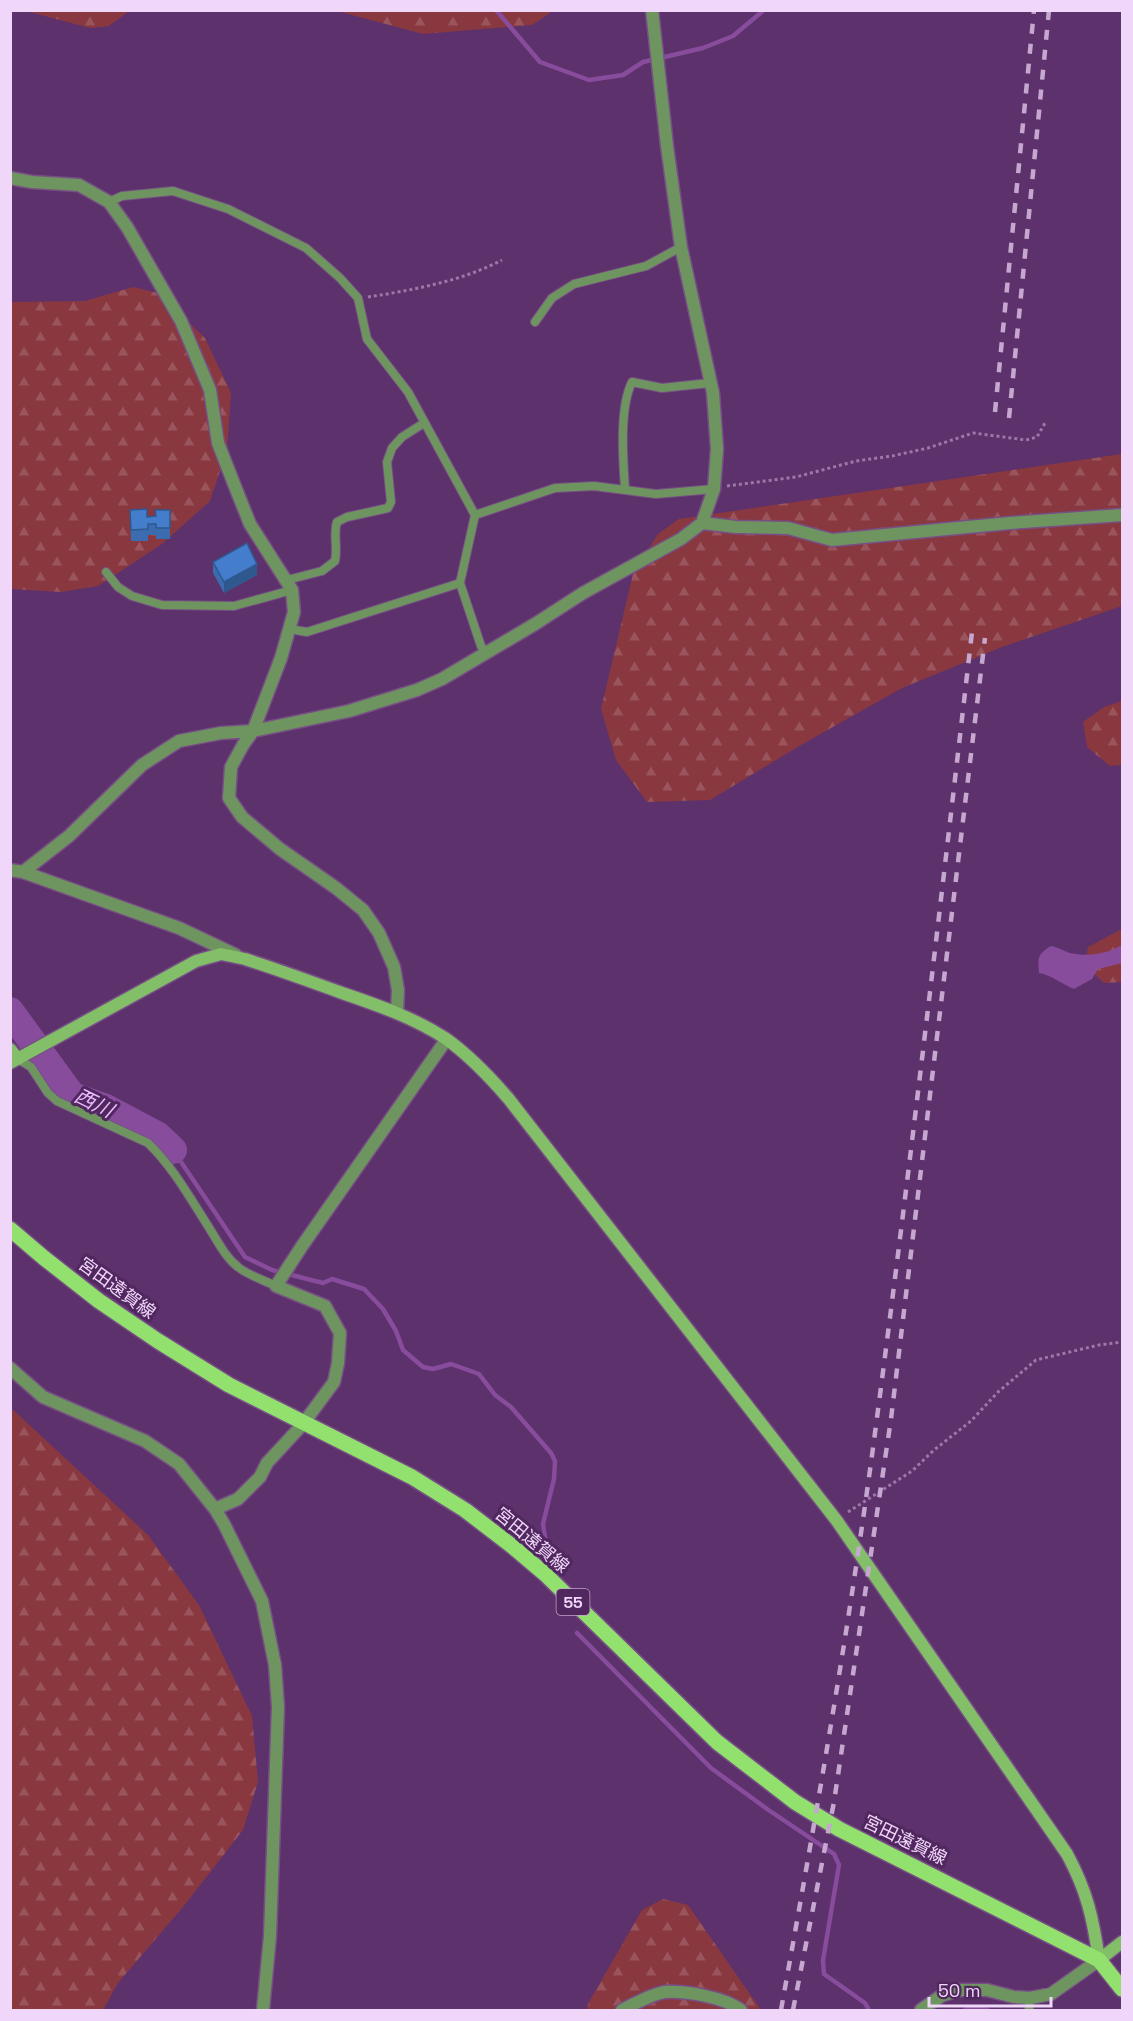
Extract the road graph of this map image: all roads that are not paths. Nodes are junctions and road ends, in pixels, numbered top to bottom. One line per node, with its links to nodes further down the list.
1 (652, 10): 4 (street)
2 (10, 178): 3 (street)
3 (109, 202): 7 (lane); 15 (street)
4 (681, 247): 5 (lane); 6 (street)
5 (535, 322)
6 (710, 383): 8 (lane); 9 (street)
7 (423, 423): 10 (lane); 15 (lane)
8 (625, 489): 9 (lane); 10 (lane)
9 (714, 489): 12 (street)
10 (475, 515): 14 (lane)
11 (1122, 516): 12 (street)
12 (702, 523): 17 (street)
13 (106, 572): 15 (lane)
14 (460, 583): 16 (lane); 17 (lane)
15 (289, 585): 16 (street)
16 (289, 629): 18 (street)
17 (486, 653): 18 (street)
18 (254, 731): 19 (street); 21 (street)
19 (17, 871): 20 (street)
20 (245, 959): 21 (street); 23 (street)
21 (397, 1013): 22 (street)
22 (446, 1040): 25 (street); 30 (street)
23 (13, 1057): 25 (lane)
24 (10, 1228): 27 (main road, 宮田遠賀線 / 55)
25 (276, 1286): 27 (street)
26 (10, 1368): 28 (street)
27 (303, 1424): 28 (street); 30 (main road, 宮田遠賀線 / 55)
28 (215, 1509): 33 (street)
29 (1122, 1942): 30 (street)
30 (1099, 1959): 31 (main road, 宮田遠賀線 / 55); 32 (street)
31 (1122, 1989)
32 (1029, 2004): 36 (street)
33 (263, 2010)
34 (622, 2010): 35 (street)
35 (741, 2010)
36 (921, 2010)

